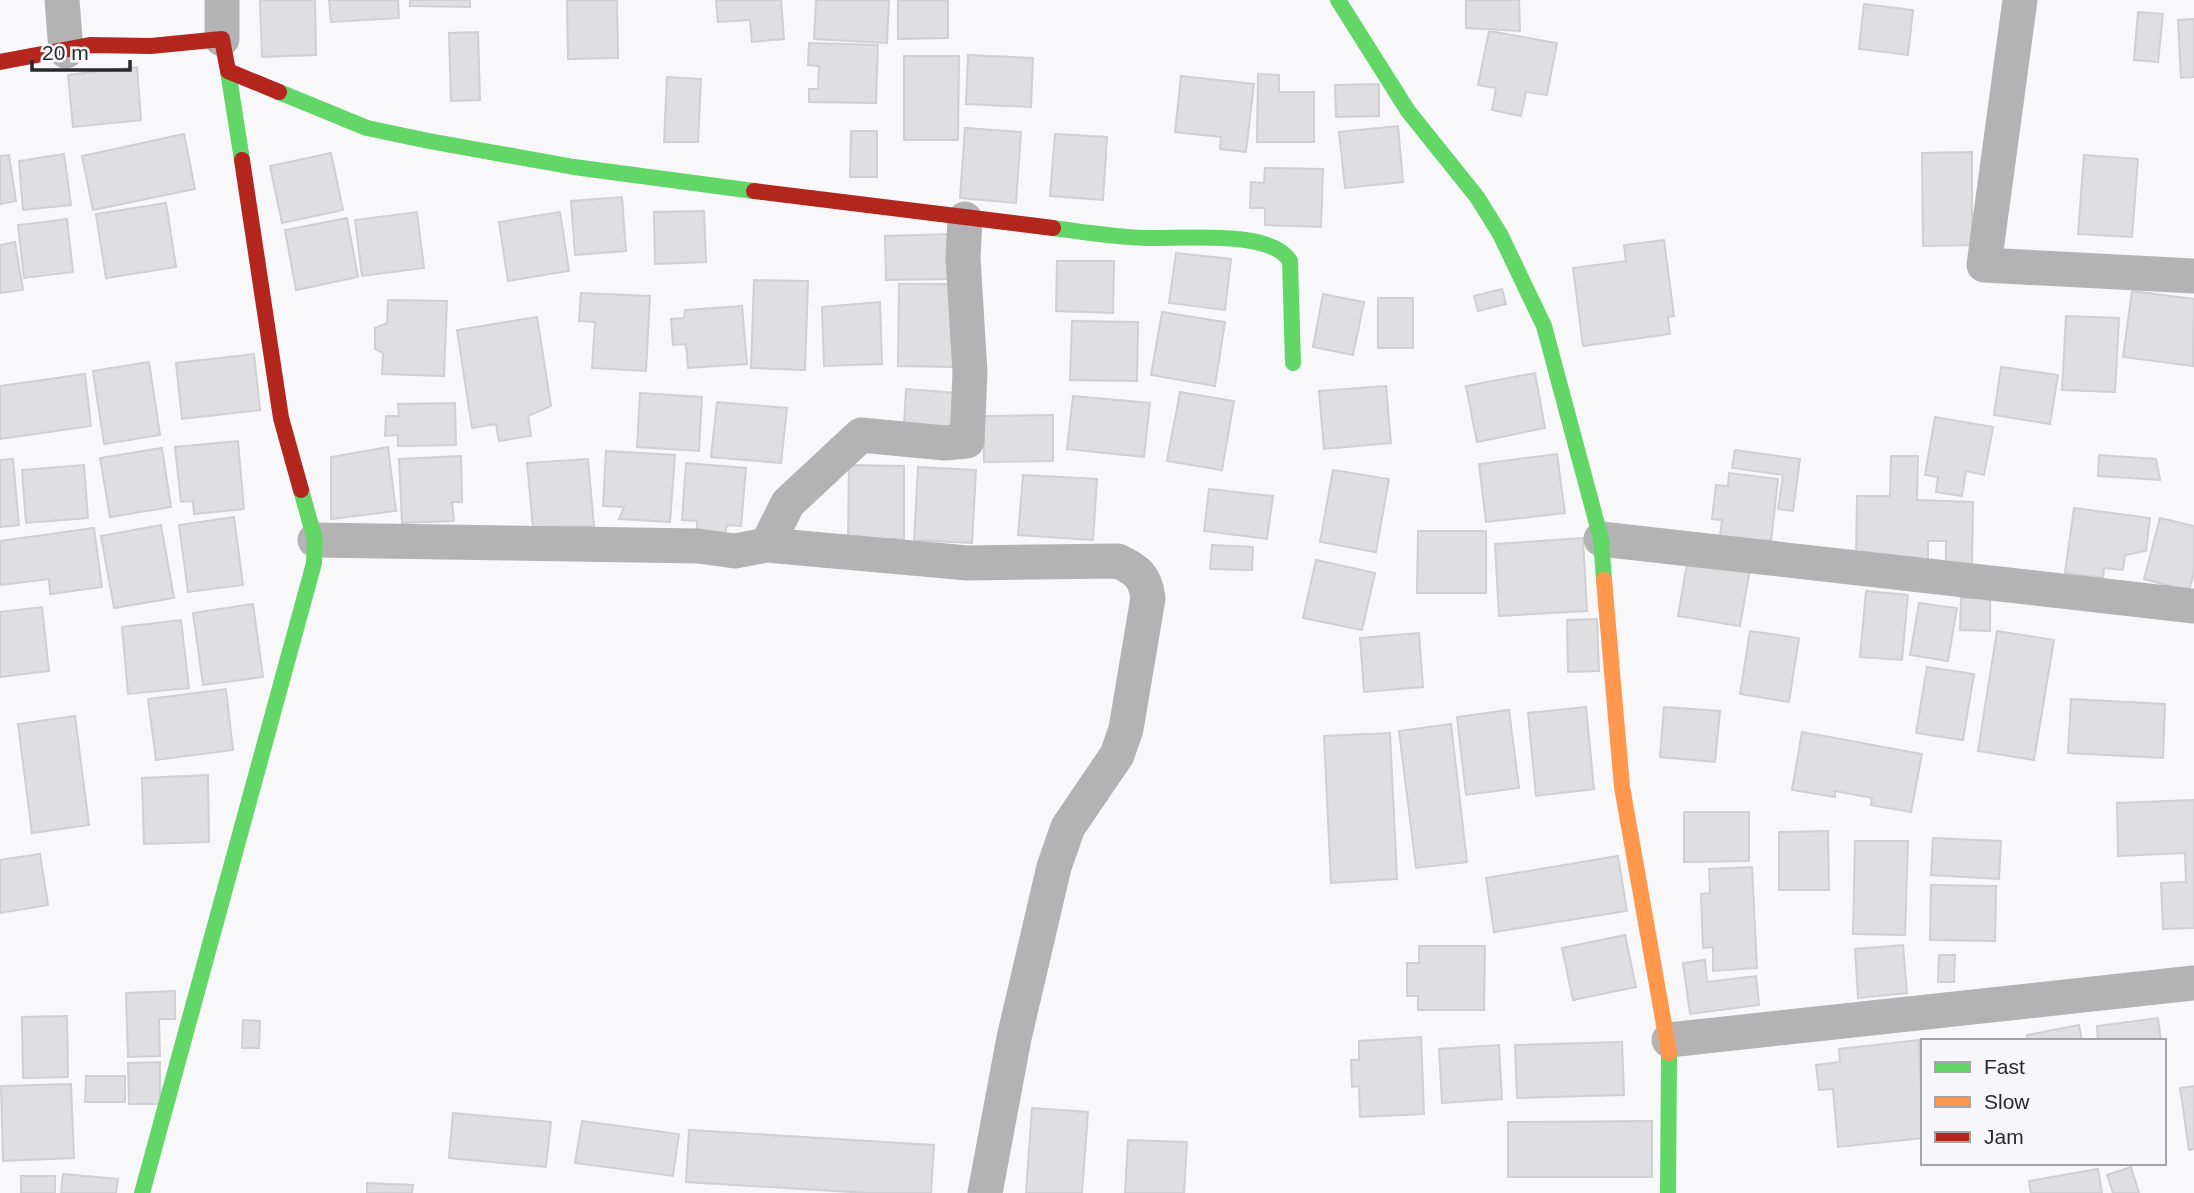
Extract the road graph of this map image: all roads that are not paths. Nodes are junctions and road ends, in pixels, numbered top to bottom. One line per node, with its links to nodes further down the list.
1 (62, 0): 5 (street)
2 (222, 0): 6 (street)
3 (1338, 0): 12 (street)
4 (2020, 0): 9 (street)
5 (66, 51): 6 (street); 7 (street)
6 (225, 55): 8 (street); 11 (street)
7 (0, 62)
8 (965, 219): 10 (street); 13 (street)
9 (2194, 275)
10 (1293, 362)
11 (315, 540): 13 (street); 17 (street)
12 (1601, 540): 14 (street); 16 (street)
13 (767, 545): 18 (street)
14 (2194, 606)
15 (2194, 983): 16 (street)
16 (1668, 1040): 19 (street)
17 (142, 1193)
18 (985, 1193)
19 (1668, 1193)

